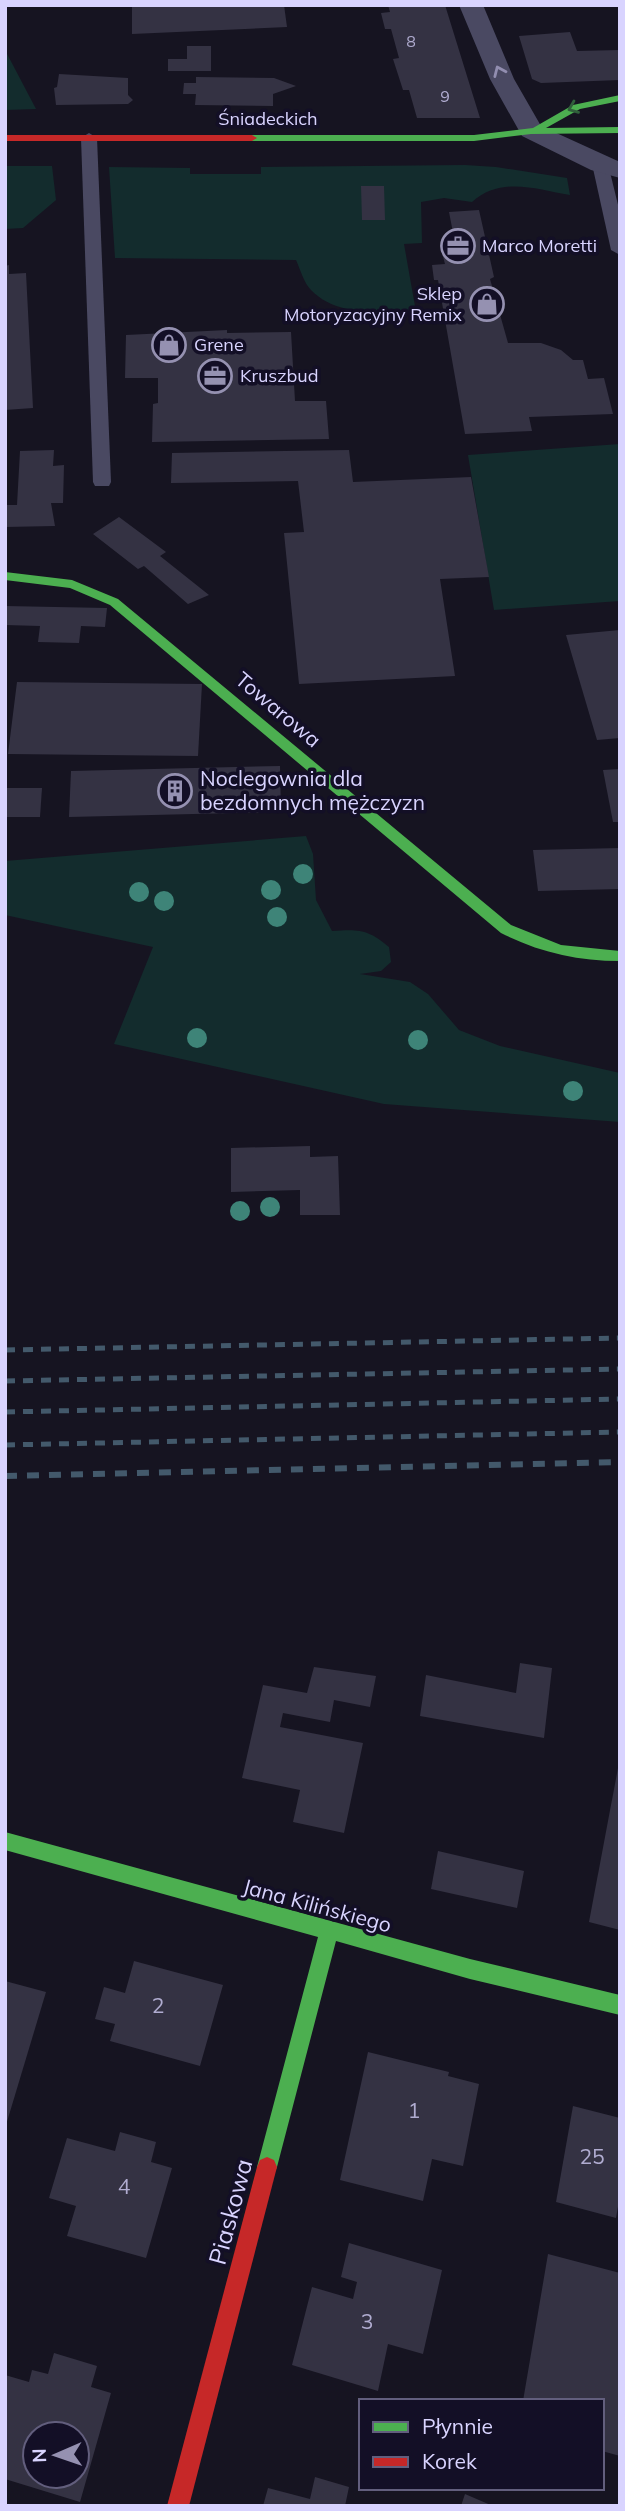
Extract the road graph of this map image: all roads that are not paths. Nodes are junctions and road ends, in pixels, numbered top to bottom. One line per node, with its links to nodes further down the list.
1 (471, 5): 4 (street, one-way to 1)
2 (620, 98): 4 (street, one-way to 4)
3 (620, 130): 4 (street, Śniadeckich)
4 (531, 131): 6 (street, Śniadeckich); 7 (street)
5 (5, 138): 6 (street, Śniadeckich)
6 (89, 138): 9 (lane)
7 (610, 167): 8 (lane)
8 (620, 250)
9 (102, 482)
10 (5, 576): 11 (street, Towarowa)
11 (620, 956)
12 (5, 1841): 13 (street, Jana Kilińskiego)
13 (330, 1931): 14 (street, Jana Kilińskiego); 15 (street, Piaskowa)
14 (620, 2005)
15 (178, 2506)

